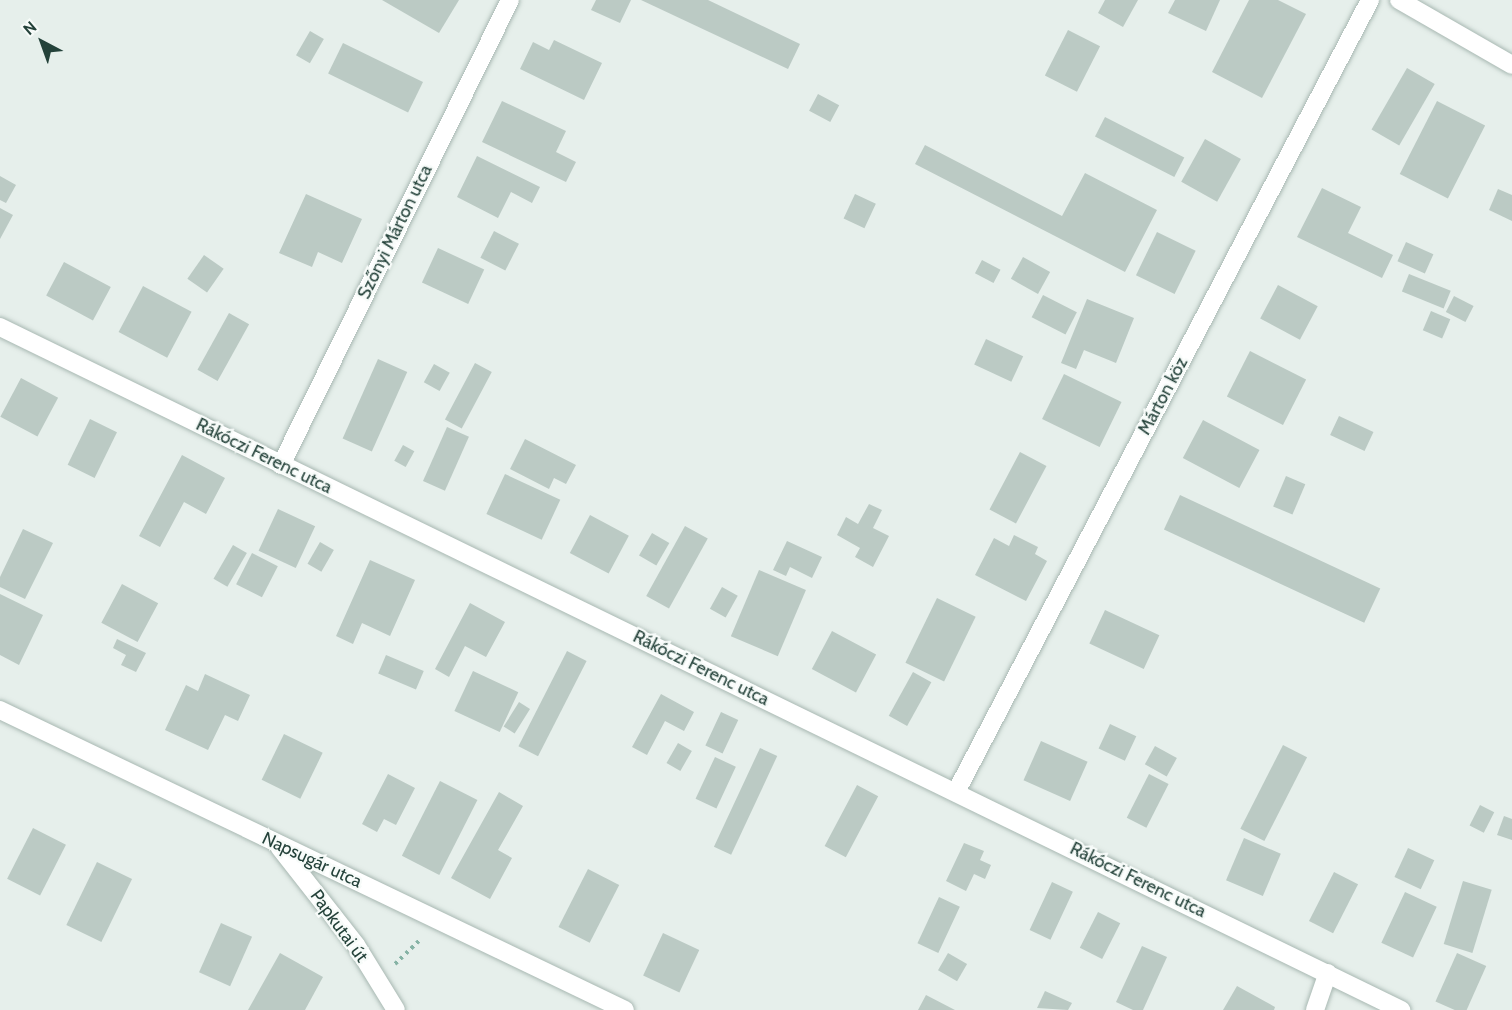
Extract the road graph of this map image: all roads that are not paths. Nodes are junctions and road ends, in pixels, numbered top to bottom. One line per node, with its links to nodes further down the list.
1 (510, 0): 6 (street, Szőnyi Márton utca)
2 (1370, 0): 8 (street, Márton köz)
3 (1399, 0): 4 (street)
4 (1512, 65)
5 (0, 327): 6 (street, Rákóczi Ferenc utca)
6 (281, 465): 8 (street, Rákóczi Ferenc utca)
7 (0, 710): 9 (street, Napsugár utca)
8 (956, 792): 10 (street, Rákóczi Ferenc utca)
9 (278, 845): 11 (street, Papkutai út); 12 (street, Napsugár utca)
10 (1328, 973): 13 (street); 14 (street, Rákóczi Ferenc utca)
11 (396, 1009)
12 (625, 1010)
13 (1315, 1010)
14 (1401, 1010)

